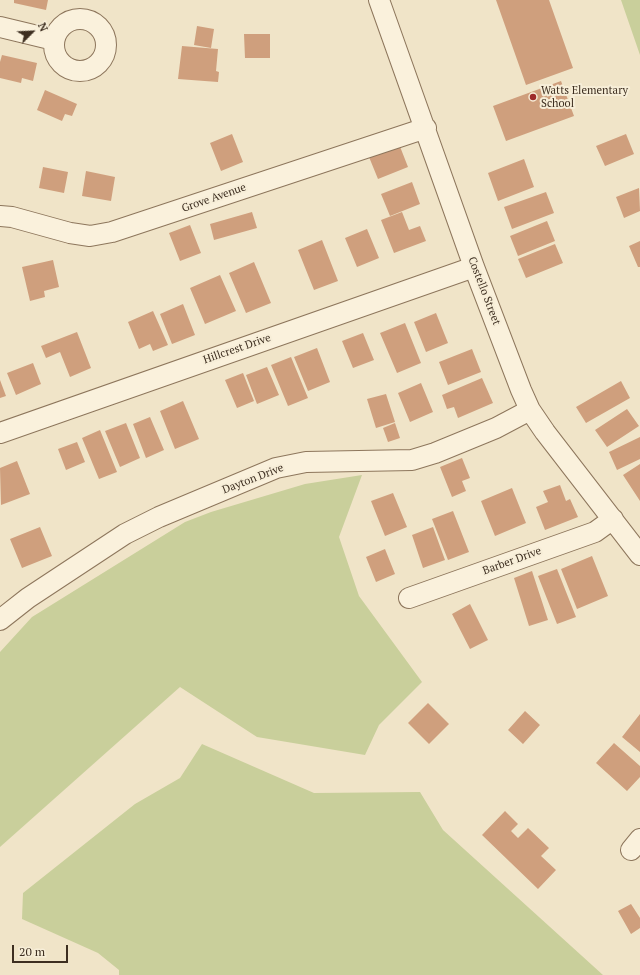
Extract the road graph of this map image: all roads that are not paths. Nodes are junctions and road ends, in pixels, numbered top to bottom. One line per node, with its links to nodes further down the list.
1 (379, 0): 4 (street, Costello Street)
2 (0, 27): 3 (street)
3 (54, 40)
4 (426, 128): 5 (street, Grove Avenue); 6 (street, Costello Street)
5 (0, 216)
6 (474, 266): 7 (street, Costello Street); 8 (street, Hillcrest Drive)
7 (530, 410): 9 (street, Costello Street); 12 (street, Dayton Drive)
8 (0, 433)
9 (613, 519): 10 (street, Costello Street); 11 (street, Barber Drive)
10 (640, 555)
11 (409, 598)
12 (0, 620)

